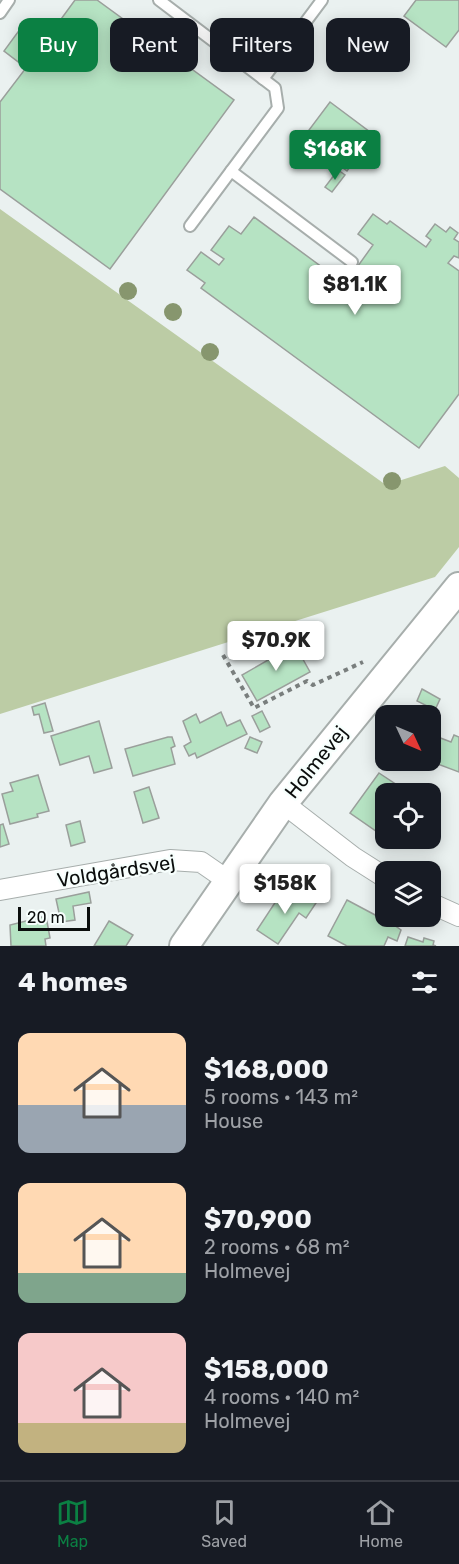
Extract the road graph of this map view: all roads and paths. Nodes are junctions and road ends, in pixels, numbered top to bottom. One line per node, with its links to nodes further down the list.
1 (9, 0): 4 (lane)
2 (159, 0): 5 (lane)
3 (322, 0): 5 (lane)
4 (0, 13)
5 (263, 79): 6 (lane)
6 (231, 171): 7 (lane); 8 (lane)
7 (190, 226)
8 (352, 262)
9 (459, 587): 12 (street, Holmevej)
10 (223, 655): 11 (path)
11 (365, 661)
12 (283, 803): 13 (street); 14 (street, Holmevej)
13 (375, 871)
14 (227, 880): 15 (street, Voldgårdsvej); 18 (street, Holmevej)
15 (0, 891)
16 (441, 908): 17 (street)
17 (459, 916)
18 (184, 946)

